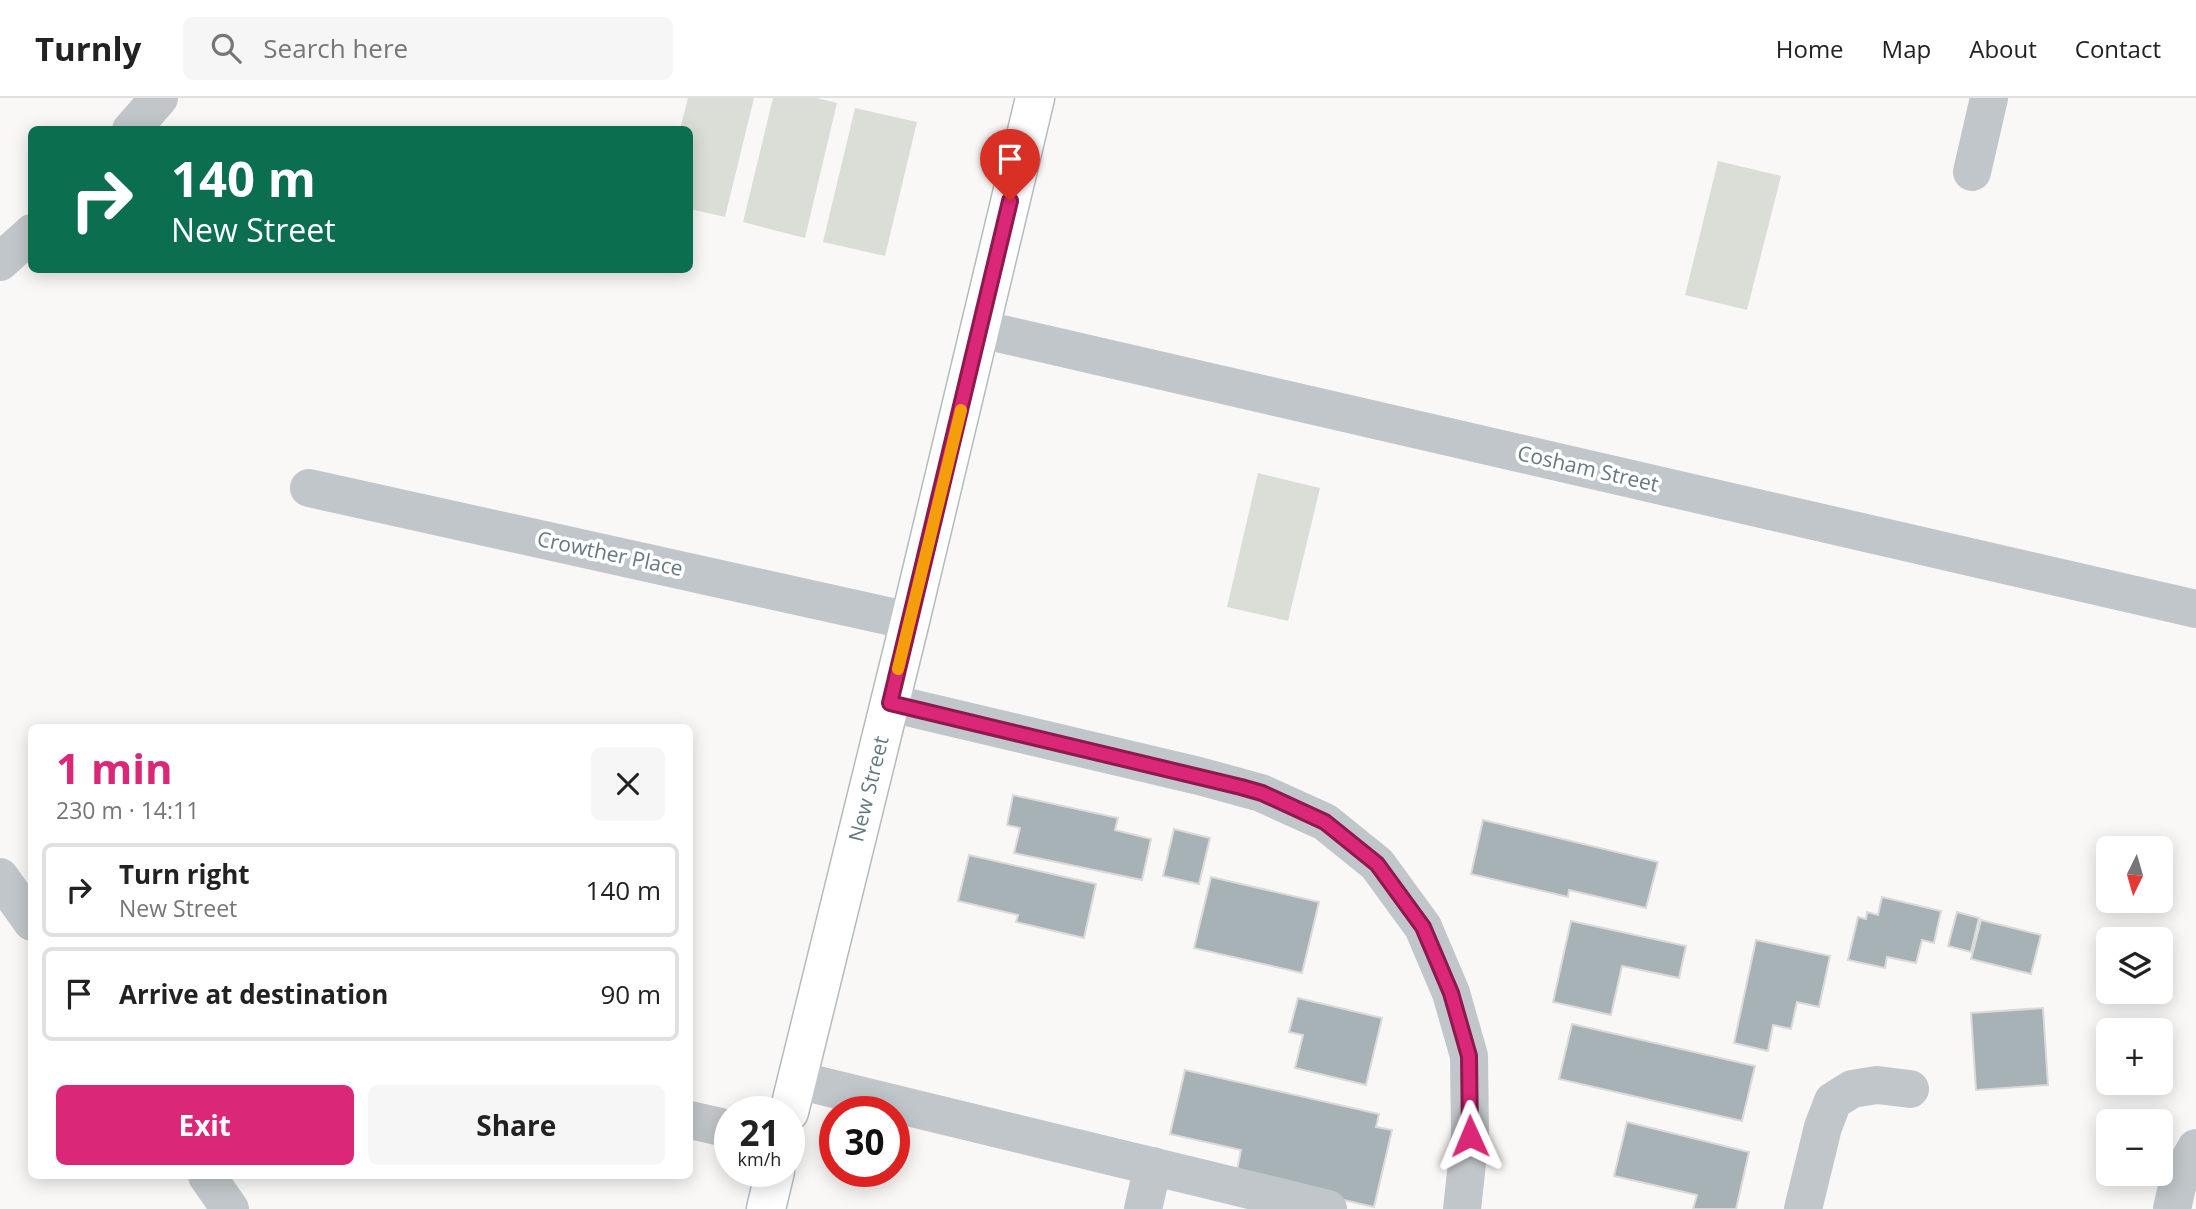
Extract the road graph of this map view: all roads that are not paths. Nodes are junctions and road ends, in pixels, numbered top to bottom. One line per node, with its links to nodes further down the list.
1 (159, 98): 4 (street)
2 (1035, 98): 8 (main road, New Street)
3 (1989, 98): 5 (street)
4 (136, 126)
5 (1972, 172)
6 (28, 237): 7 (street)
7 (0, 262)
8 (980, 329): 10 (street, Cosham Street); 11 (main road, New Street)
9 (309, 488): 11 (street, Crowther Place)
10 (2196, 609)
11 (910, 621): 12 (main road, New Street)
12 (890, 703): 16 (main road, New Street); 24 (street)
13 (0, 877): 14 (street)
14 (18, 920)
15 (1910, 1089): 29 (street)
16 (793, 1096)
17 (805, 1098): 21 (street)
18 (693, 1121): 19 (street)
19 (714, 1125)
20 (2196, 1148): 30 (street)
21 (1153, 1166): 27 (street); 28 (street)
22 (209, 1179): 25 (street)
23 (771, 1187): 26 (main road)
24 (1465, 1208)
25 (230, 1209)
26 (766, 1209)
27 (1143, 1209)
28 (1328, 1209)
29 (1803, 1209)
30 (2172, 1209)

